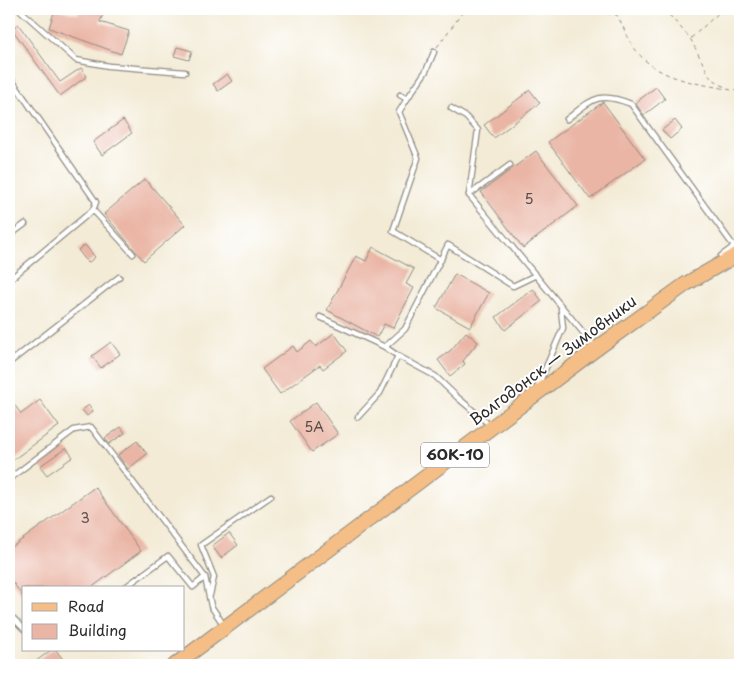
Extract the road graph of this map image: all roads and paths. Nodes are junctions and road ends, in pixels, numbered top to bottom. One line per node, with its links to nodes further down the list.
1 (19, 9): 8 (lane)
2 (464, 9): 7 (path)
3 (575, 9): 10 (path)
4 (664, 9): 6 (path)
5 (723, 9): 6 (path)
6 (690, 38): 10 (path)
7 (434, 52): 13 (lane)
8 (186, 72)
9 (9, 76): 18 (lane)
10 (726, 89): 11 (path)
11 (740, 92)
12 (400, 95): 13 (lane)
13 (407, 99): 23 (lane)
14 (451, 108): 17 (lane)
15 (567, 119): 21 (lane)
16 (510, 164): 17 (lane)
17 (469, 195): 24 (lane)
18 (93, 210): 22 (lane); 26 (lane)
19 (25, 224): 20 (lane)
20 (9, 236)
21 (738, 249): 30 (main road, Волгодонск — Зимовники / 60К-10)
22 (133, 254)
23 (440, 260): 24 (lane); 29 (lane)
24 (536, 275): 27 (lane)
25 (119, 277): 32 (lane)
26 (9, 280)
27 (561, 308): 30 (lane); 33 (lane)
28 (320, 317): 29 (lane)
29 (385, 347): 31 (lane)
30 (596, 349): 33 (main road, Волгодонск — Зимовники / 60К-10)
31 (398, 356): 34 (lane); 35 (lane)
32 (9, 363)
33 (533, 397): 35 (main road, Волгодонск — Зимовники / 60К-10)
34 (358, 417)
35 (493, 427): 43 (main road, Волгодонск — Зимовники / 60К-10)
36 (9, 479): 38 (lane)
37 (271, 496): 40 (lane)
38 (206, 577): 39 (lane); 40 (lane)
39 (127, 586)
40 (209, 597): 43 (lane)
41 (14, 619): 42 (lane)
42 (22, 627)
43 (226, 628): 44 (main road, Волгодонск — Зимовники / 60К-10)
44 (175, 665)

